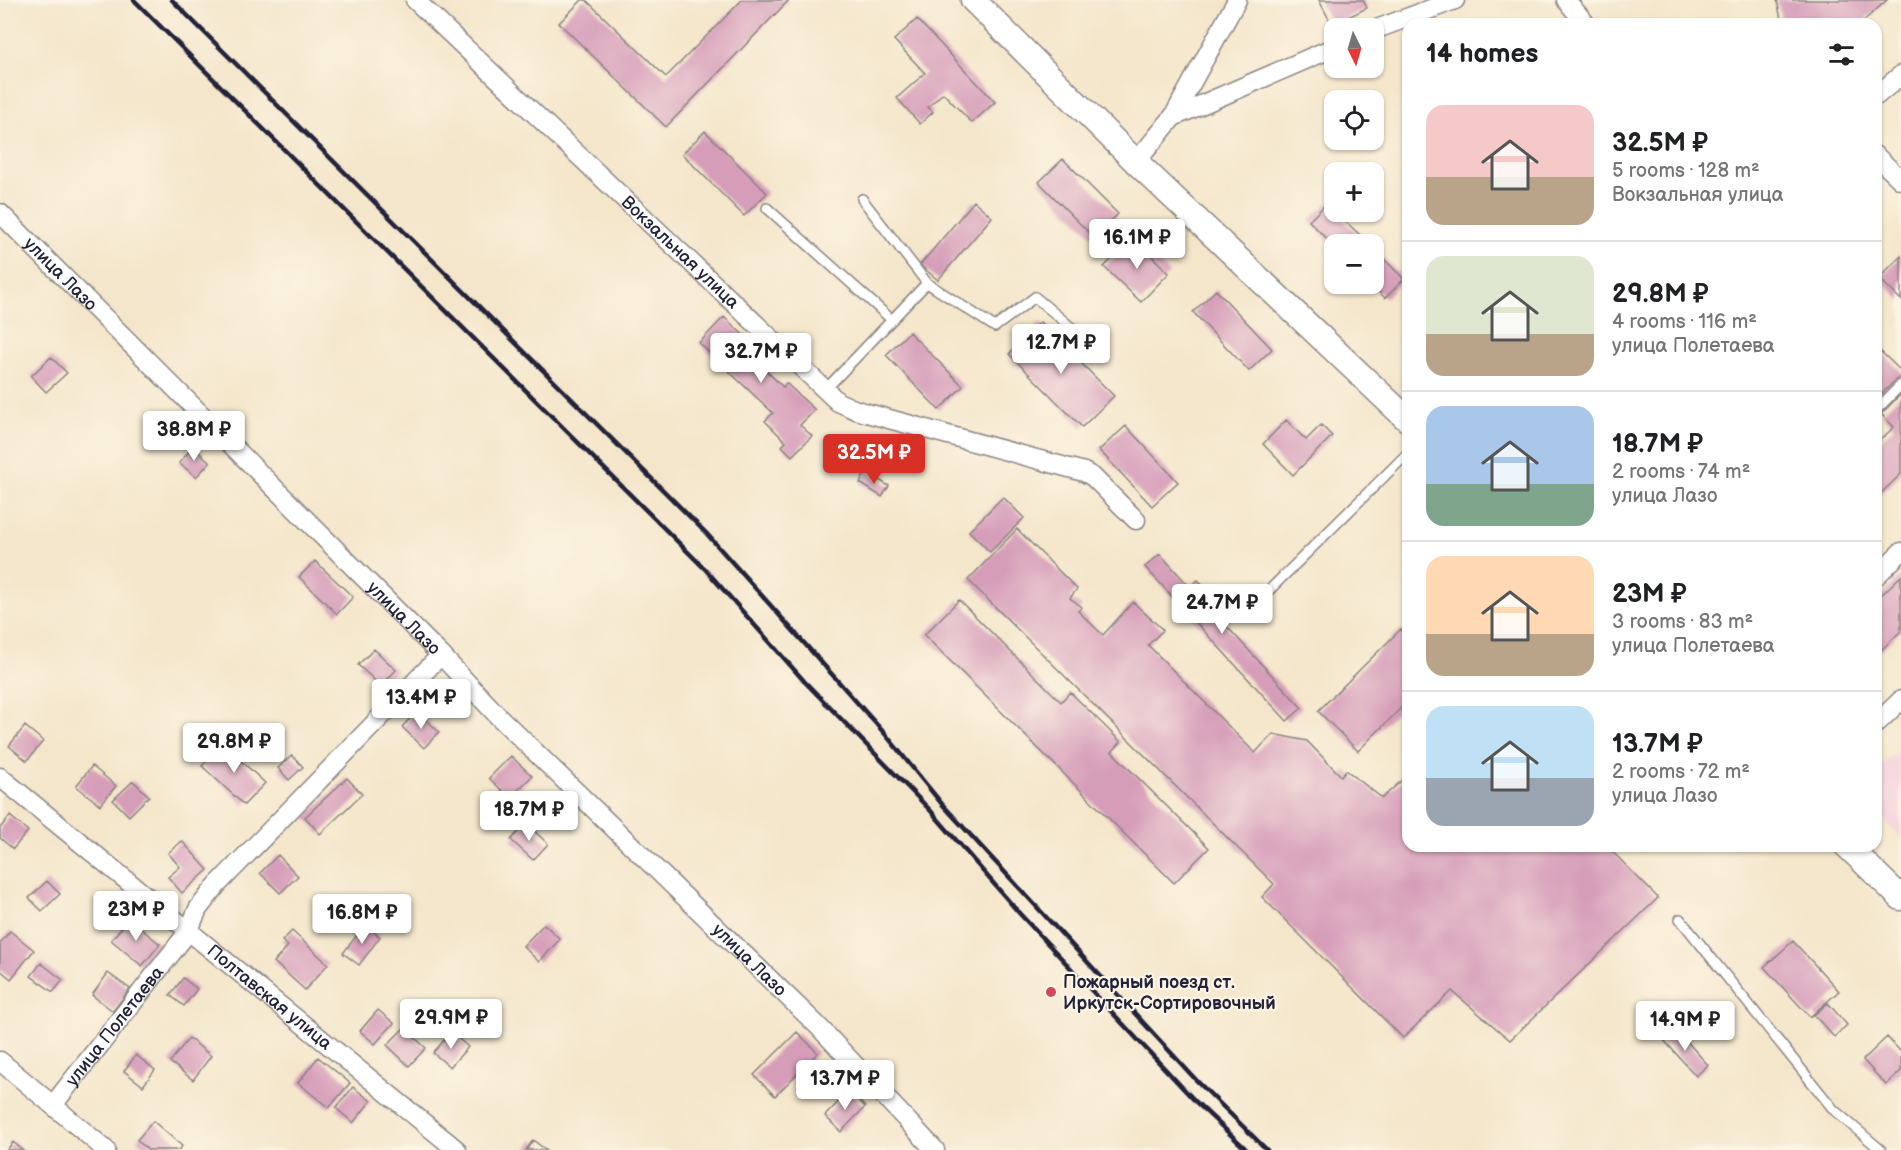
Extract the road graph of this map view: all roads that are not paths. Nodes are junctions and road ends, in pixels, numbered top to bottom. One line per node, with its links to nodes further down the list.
1 (416, 0): 24 (street, Вокзальная улица)
2 (973, 0): 14 (street)
3 (1237, 0): 13 (street)
4 (1455, 0): 6 (street)
5 (1566, 0): 7 (street)
6 (1406, 18)
7 (1581, 18)
8 (1402, 20): 9 (street)
9 (1384, 26)
10 (1324, 52): 13 (street)
11 (1901, 75): 12 (street)
12 (1882, 91)
13 (1173, 117): 14 (street)
14 (1136, 162): 26 (street)
15 (1882, 162): 16 (street)
16 (1901, 180)
17 (862, 199): 20 (lane)
18 (767, 208): 21 (lane)
19 (0, 213): 32 (street, улица Лазо)
20 (927, 283): 21 (lane); 22 (lane)
21 (892, 320): 24 (lane)
22 (1090, 343)
23 (1901, 385): 25 (lane)
24 (825, 390): 28 (street, Вокзальная улица)
25 (1882, 404)
26 (1402, 414)
27 (1402, 459): 31 (lane)
28 (1136, 520)
29 (1901, 552): 30 (street)
30 (1882, 570)
31 (1246, 613)
32 (441, 655): 39 (street, улица Полетаева); 44 (street, улица Лазо)
33 (1901, 700): 34 (street)
34 (1882, 718)
35 (0, 777): 39 (street, Полтавская улица)
36 (1853, 852): 37 (street)
37 (1901, 898)
38 (1680, 919): 45 (lane)
39 (188, 932): 41 (street, улица Полетаева); 43 (street, Полтавская улица)
40 (0, 1062): 41 (street)
41 (53, 1105): 42 (street)
42 (106, 1150)
43 (457, 1150)
44 (935, 1150)
45 (1881, 1150)

